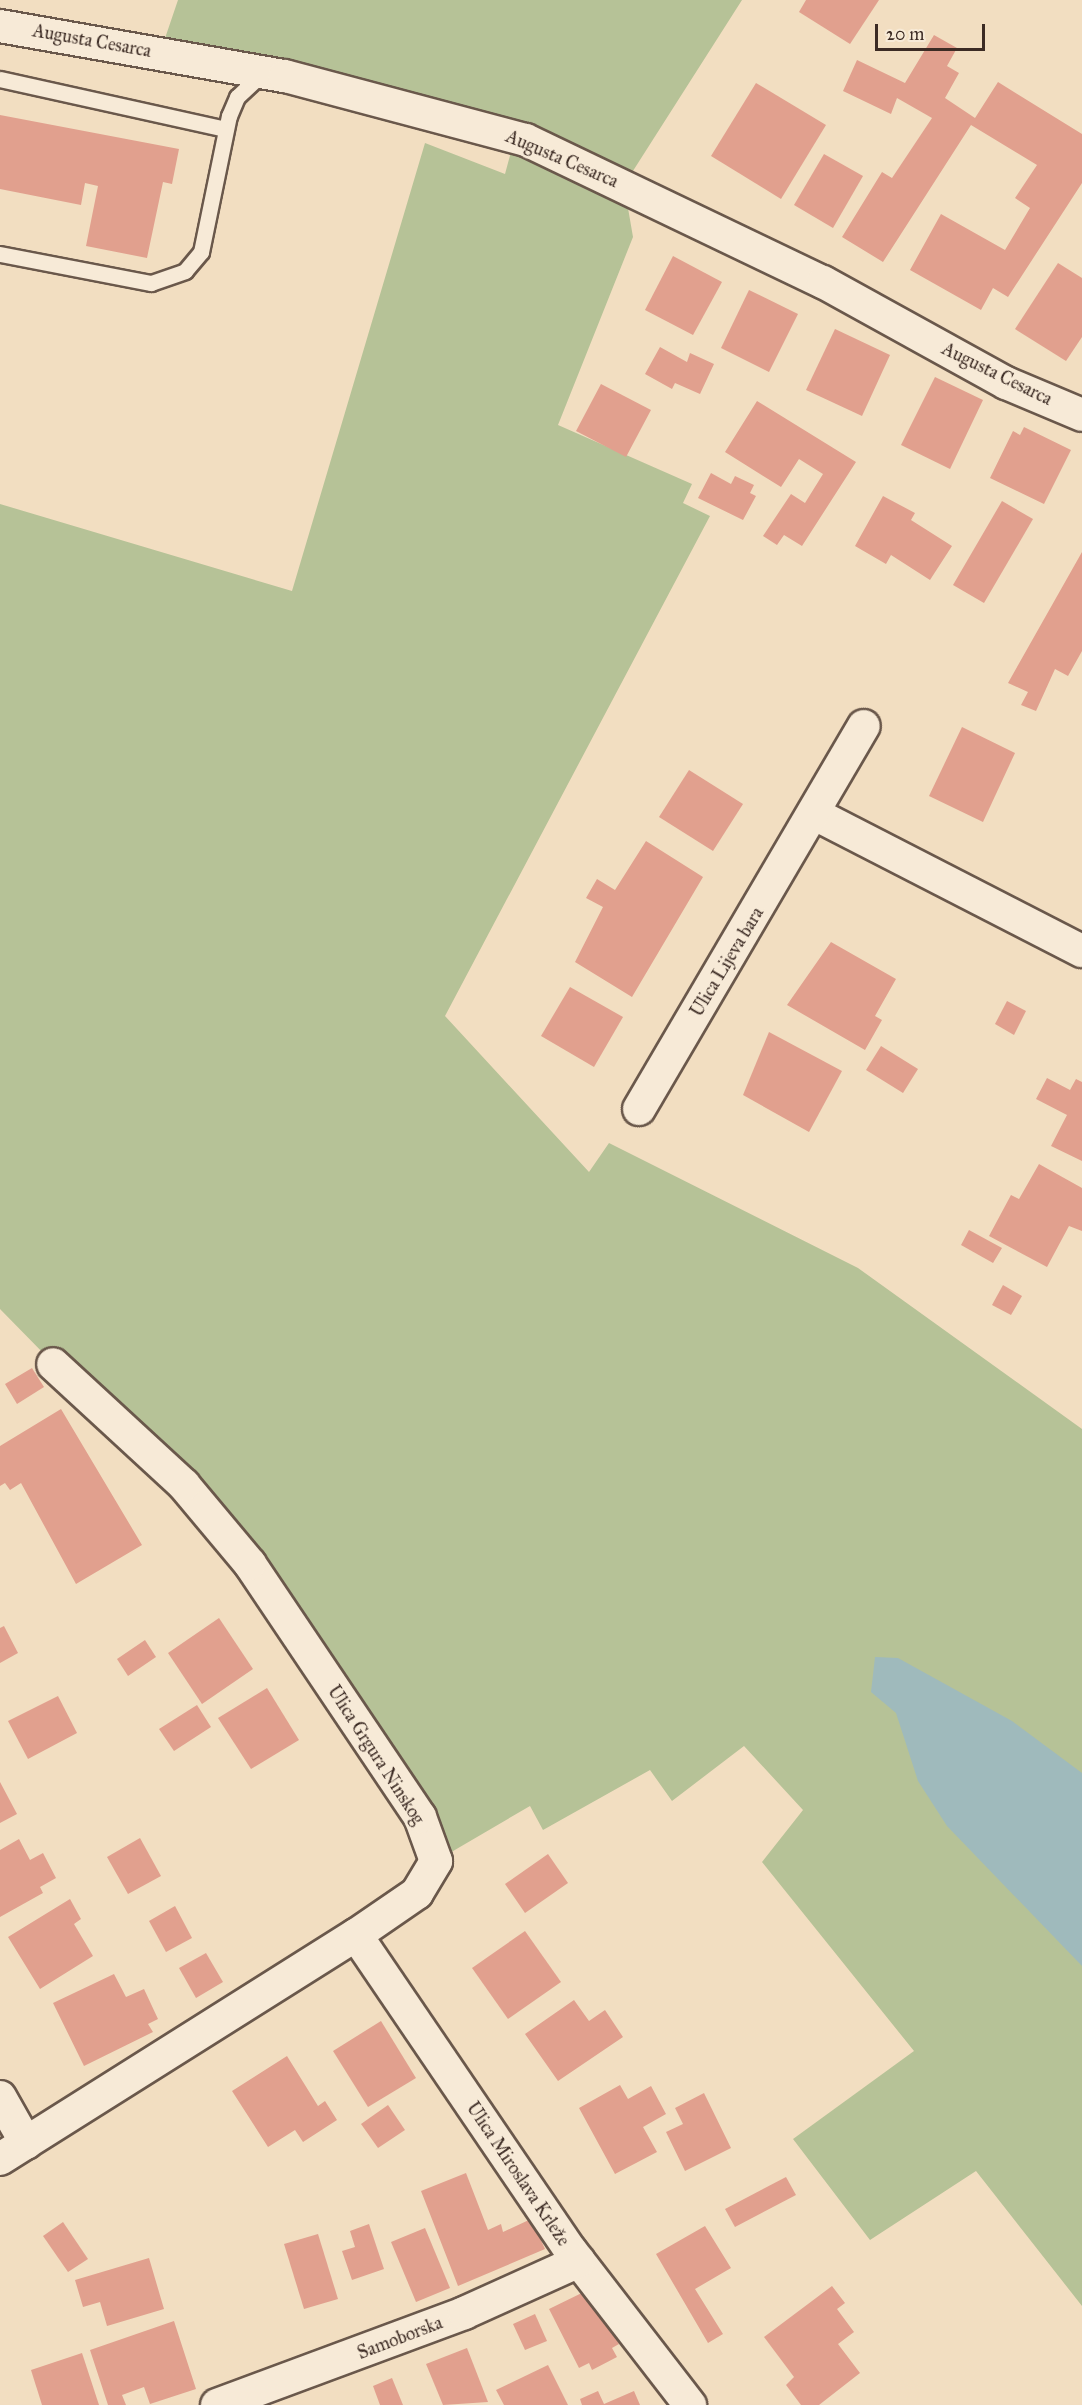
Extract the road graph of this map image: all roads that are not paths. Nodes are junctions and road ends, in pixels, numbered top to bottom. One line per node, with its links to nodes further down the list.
1 (0, 26): 2 (street, Augusta Cesarca)
2 (264, 72): 4 (lane); 6 (street, Augusta Cesarca)
3 (0, 79): 4 (lane)
4 (226, 129): 5 (lane)
5 (0, 254)
6 (1082, 415)
7 (864, 726): 8 (street, Ulica Lijeva bara)
8 (814, 814): 9 (street); 10 (street, Ulica Lijeva bara)
9 (1082, 951)
10 (639, 1109)
11 (53, 1364): 12 (street, Ulica Grgura Ninskog)
12 (356, 1935): 14 (street, Ulica Grgura Ninskog); 15 (street, Ulica Miroslava Krleže)
13 (0, 2097): 14 (street)
14 (13, 2151)
15 (579, 2261): 16 (street, Samoborska); 17 (street, Ulica Miroslava Krleže)
16 (217, 2405)
17 (690, 2405)

